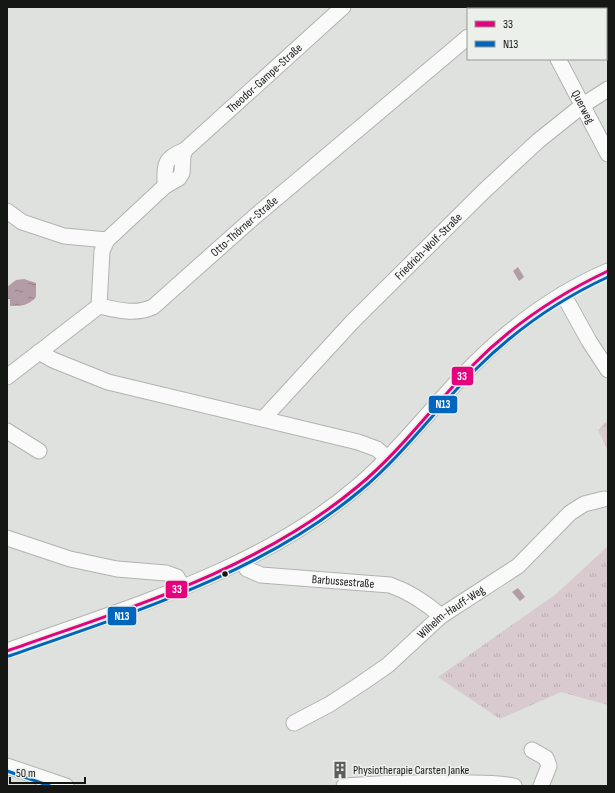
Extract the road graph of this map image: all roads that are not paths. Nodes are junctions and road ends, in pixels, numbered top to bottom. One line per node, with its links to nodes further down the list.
1 (343, 7): 8 (street, Theodor-Gampe-Straße)
2 (467, 38): 11 (street, Otto-Thörner-Straße)
3 (559, 60): 5 (street, Querweg)
4 (608, 89): 5 (street, Friedrich-Wolf-Straße)
5 (583, 105): 6 (street, Querweg); 15 (street, Friedrich-Wolf-Straße)
6 (608, 154)
7 (7, 211): 8 (street)
8 (107, 240): 11 (street)
9 (608, 271): 10 (street)
10 (564, 294): 13 (street); 18 (street)
11 (99, 306): 12 (street)
12 (39, 352): 14 (street); 15 (street)
13 (608, 370)
14 (7, 377)
15 (263, 419): 18 (street)
16 (7, 431): 17 (street)
17 (39, 451)
18 (387, 458): 21 (street)
19 (604, 499): 23 (street, Wilhelm-Hauff-Weg)
20 (7, 538): 22 (street)
21 (242, 561): 22 (street); 23 (street, Barbussestraße)
22 (183, 588): 24 (street)
23 (441, 616): 25 (street, Wilhelm-Hauff-Weg)
24 (7, 651)
25 (294, 723)
26 (532, 750): 32 (street)
27 (7, 766): 28 (street)
28 (31, 780): 29 (street)
29 (66, 786)
30 (344, 786): 31 (street)
31 (514, 786)
32 (541, 786)

